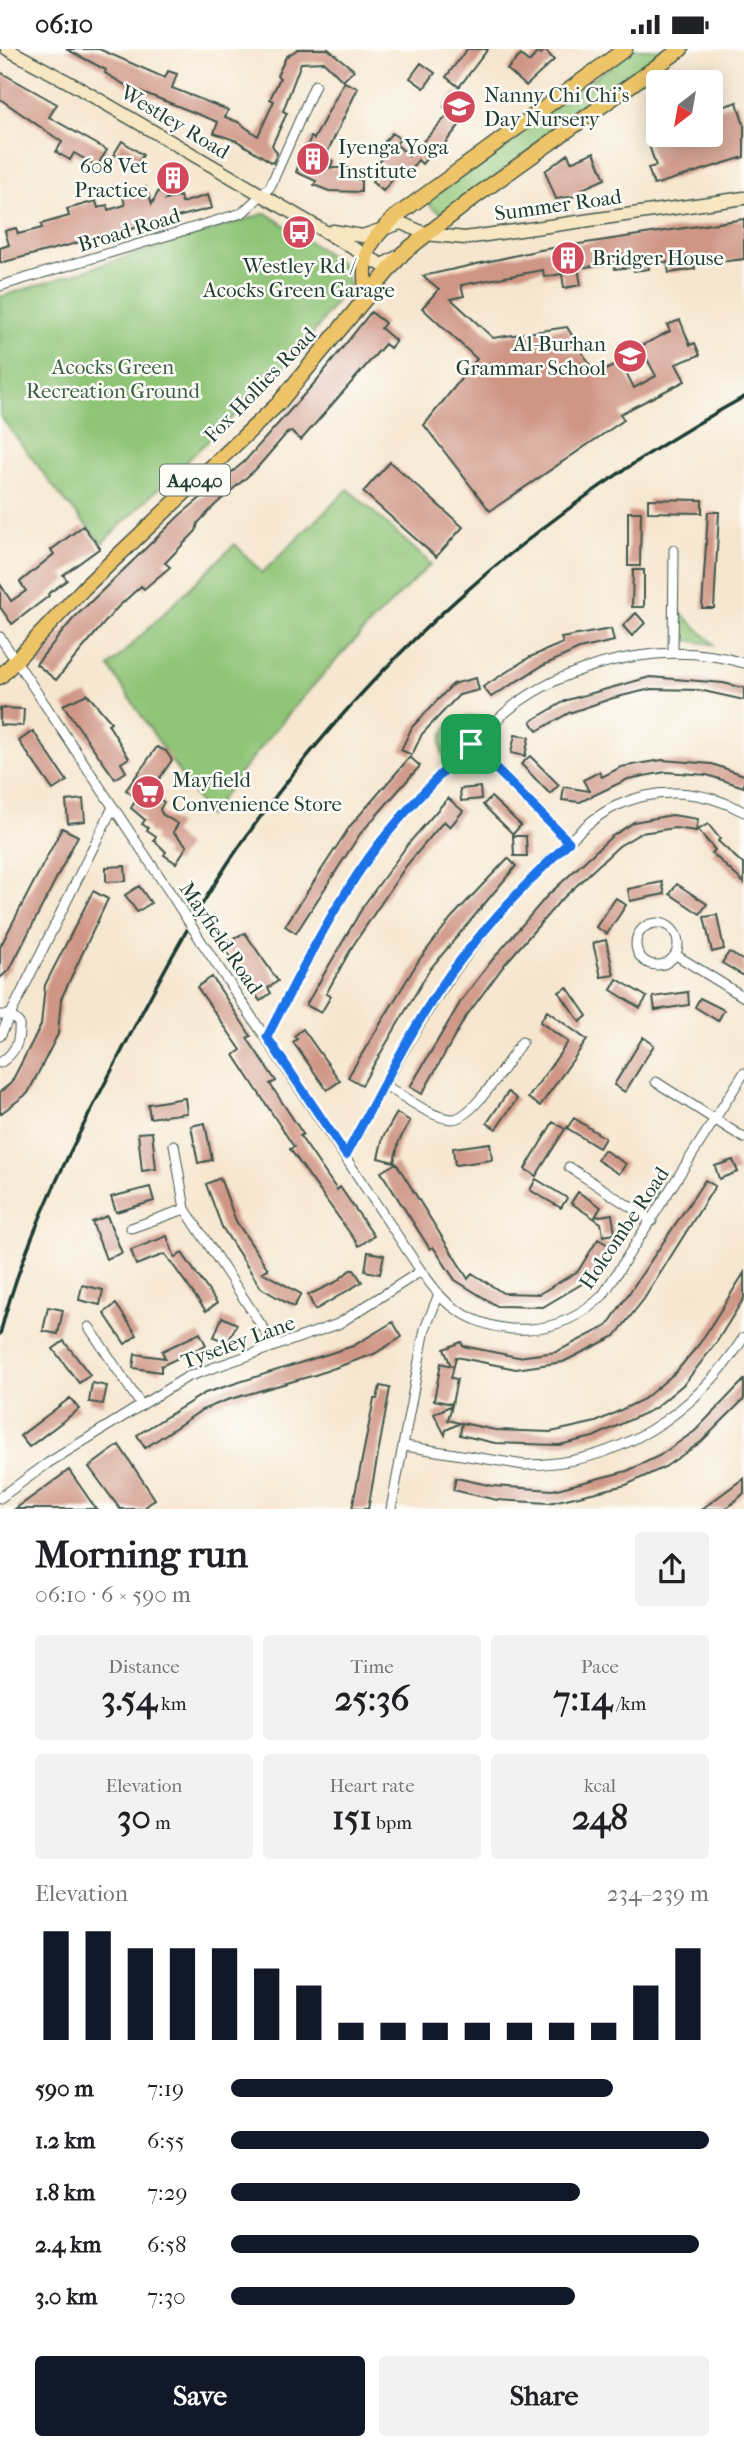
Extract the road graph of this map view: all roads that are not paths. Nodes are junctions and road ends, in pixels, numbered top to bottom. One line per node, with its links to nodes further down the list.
1 (6, 49): 5 (main road, Westley Road)
2 (625, 49): 8 (main road)
3 (681, 49): 9 (main road, Fox Hollies Road / A4040)
4 (315, 85): 5 (street)
5 (264, 196): 7 (main road, Westley Road); 12 (street, Broad Road)
6 (744, 198): 9 (main road, Summer Road)
7 (323, 229): 8 (main road, Westley Road); 11 (main road, Westley Road)
8 (382, 230): 9 (main road, Summer Road); 11 (main road)
9 (426, 234): 10 (main road, Fox Hollies Road / A4040)
10 (403, 253): 11 (main road, Westley Road); 13 (main road, Fox Hollies Road / A4040)
11 (365, 254): 13 (main road)
12 (0, 286)
13 (366, 294): 17 (main road, Fox Hollies Road / A4040)
14 (674, 550): 16 (street)
15 (0, 637): 17 (street, Mayfield Road)
16 (673, 653): 18 (street); 20 (street)
17 (17, 659): 19 (main road, Fox Hollies Road / A4040); 21 (street, Mayfield Road)
18 (744, 663)
19 (0, 677)
20 (471, 744): 23 (street); 28 (street)
21 (112, 809): 26 (street); 28 (street, Mayfield Road, bridge)
22 (744, 812): 23 (street)
23 (569, 842): 33 (street)
24 (676, 955): 24 (street); 25 (street)
25 (744, 997)
26 (5, 1015): 27 (street); 30 (street)
27 (0, 1036)
28 (267, 1037): 37 (street, Mayfield Road)
29 (522, 1042): 33 (street)
30 (0, 1063)
31 (744, 1073): 34 (street, Holcombe Road)
32 (656, 1082): 34 (street)
33 (384, 1084): 37 (street)
34 (716, 1120): 35 (street); 40 (street, Holcombe Road)
35 (744, 1138)
36 (174, 1145): 39 (street)
37 (346, 1155): 42 (street, Mayfield Road)
38 (569, 1167): 40 (street)
39 (185, 1209): 41 (street); 46 (street)
40 (652, 1221): 43 (street, Holcombe Road)
41 (131, 1228)
42 (421, 1271): 43 (street, Holcombe Road); 46 (street, Tyseley Lane)
43 (439, 1294): 48 (street)
44 (89, 1327): 47 (street)
45 (744, 1337): 48 (street)
46 (275, 1346): 47 (street, Tyseley Lane)
47 (141, 1405): 49 (street, Tyseley Lane)
48 (405, 1446): 50 (street)
49 (0, 1498)
50 (391, 1509)

